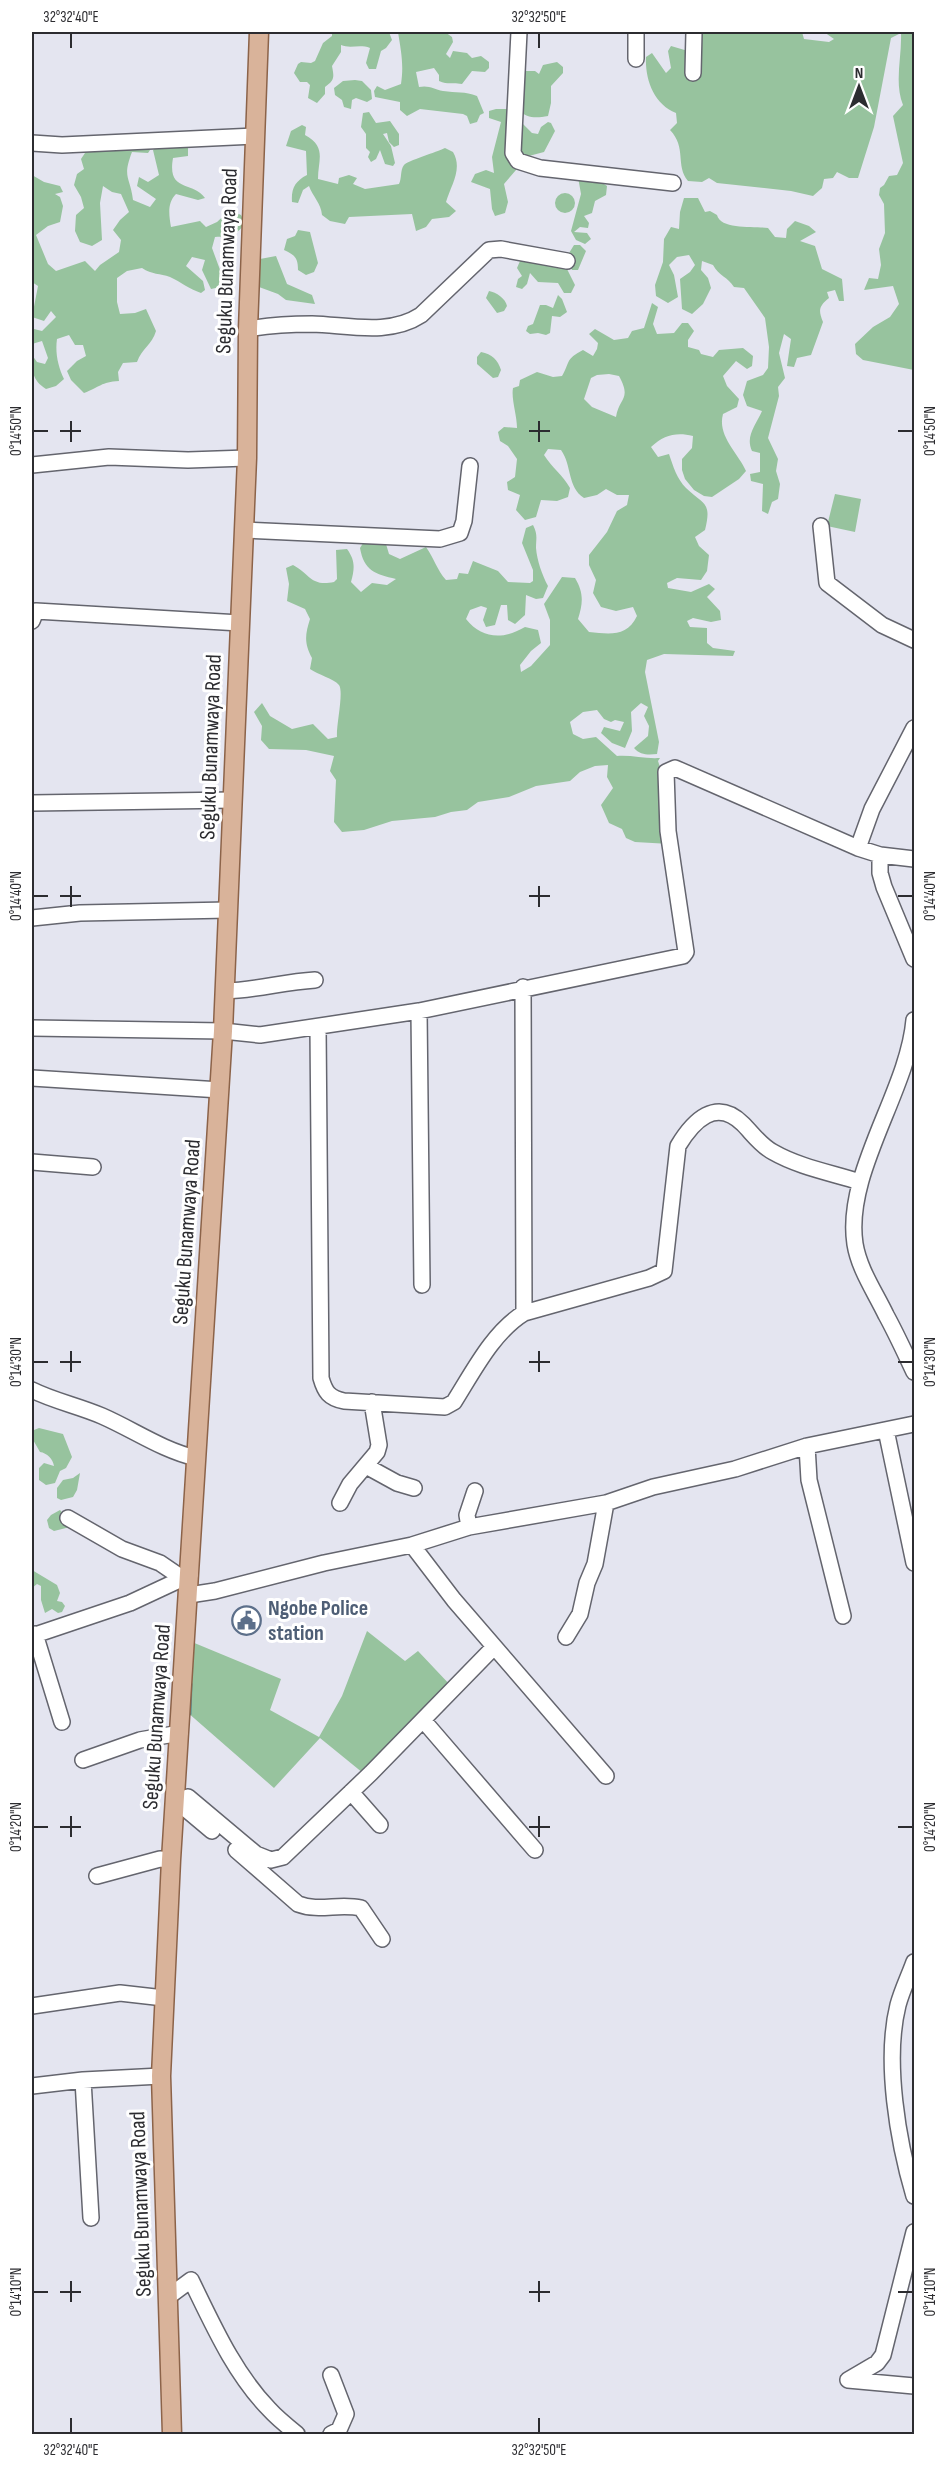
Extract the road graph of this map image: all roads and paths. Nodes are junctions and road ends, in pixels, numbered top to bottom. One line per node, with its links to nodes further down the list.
1 (259, 32): 7 (main road, Seguku Bunamwaya Road)
2 (519, 32): 9 (street)
3 (636, 32): 5 (street)
4 (694, 32): 6 (street)
5 (636, 59)
6 (693, 72)
7 (255, 136): 8 (street); 11 (main road, Seguku Bunamwaya Road)
8 (32, 142)
9 (673, 183)
10 (567, 261): 11 (street)
11 (248, 329): 12 (main road, Seguku Bunamwaya Road)
12 (247, 458): 13 (street); 16 (main road, Seguku Bunamwaya Road)
13 (32, 465)
14 (470, 466): 16 (street)
15 (821, 526): 19 (street)
16 (244, 530): 18 (main road, Seguku Bunamwaya Road)
17 (32, 621): 18 (street)
18 (240, 623): 21 (main road, Seguku Bunamwaya Road)
19 (915, 640)
20 (915, 728): 23 (street)
21 (232, 800): 22 (street); 26 (main road, Seguku Bunamwaya Road)
22 (32, 803)
23 (858, 848): 24 (street); 30 (street)
24 (880, 855): 25 (street); 28 (street)
25 (915, 859)
26 (228, 910): 27 (street); 31 (main road, Seguku Bunamwaya Road)
27 (32, 918)
28 (915, 959)
29 (315, 980): 31 (street)
30 (523, 987): 32 (street); 44 (street)
31 (225, 991): 36 (main road, Seguku Bunamwaya Road)
32 (418, 1011): 34 (street); 43 (street)
33 (915, 1020): 37 (street)
34 (318, 1027): 36 (street); 47 (street)
35 (32, 1028): 36 (street)
36 (223, 1031): 39 (main road, Seguku Bunamwaya Road)
37 (911, 1055): 42 (street)
38 (32, 1078): 39 (street)
39 (220, 1090): 51 (main road, Seguku Bunamwaya Road)
40 (32, 1162): 41 (street)
41 (93, 1167)
42 (860, 1182): 44 (street); 45 (street)
43 (422, 1286)
44 (524, 1313): 47 (street)
45 (915, 1372)
46 (32, 1390): 51 (street)
47 (372, 1402): 52 (street)
48 (915, 1424): 49 (street)
49 (886, 1430): 50 (street); 60 (street)
50 (807, 1446): 56 (street); 62 (street)
51 (196, 1458): 61 (main road, Seguku Bunamwaya Road)
52 (366, 1466): 53 (street); 55 (street)
53 (414, 1488)
54 (475, 1491): 58 (street)
55 (340, 1503)
56 (606, 1503): 58 (street); 64 (street)
57 (68, 1518): 61 (street)
58 (470, 1527): 59 (street)
59 (412, 1545): 61 (street); 65 (street)
60 (915, 1563)
61 (187, 1583): 63 (street); 68 (main road, Seguku Bunamwaya Road)
62 (843, 1616)
63 (33, 1635): 67 (street)
64 (566, 1637)
65 (494, 1647): 66 (street); 70 (street)
66 (423, 1720): 71 (street); 74 (street)
67 (62, 1722)
68 (180, 1733): 69 (street); 72 (main road, Seguku Bunamwaya Road)
69 (84, 1760)
70 (606, 1776)
71 (351, 1792): 72 (street); 73 (street)
72 (182, 1799): 75 (main road, Seguku Bunamwaya Road); 77 (street)
73 (380, 1825)
74 (535, 1850)
75 (171, 1860): 76 (street); 79 (main road, Seguku Bunamwaya Road)
76 (97, 1876)
77 (382, 1939)
78 (915, 1962): 84 (street)
79 (164, 1998): 80 (street); 81 (main road, Seguku Bunamwaya Road)
80 (32, 2006)
81 (161, 2076): 82 (street); 87 (main road, Seguku Bunamwaya Road)
82 (83, 2080): 83 (street); 85 (street)
83 (32, 2086)
84 (915, 2196)
85 (91, 2218)
86 (915, 2232): 89 (street)
87 (168, 2297): 90 (main road, Seguku Bunamwaya Road); 91 (street)
88 (331, 2375): 92 (street)
89 (915, 2386)
90 (172, 2434)
91 (297, 2434)
92 (332, 2434)

